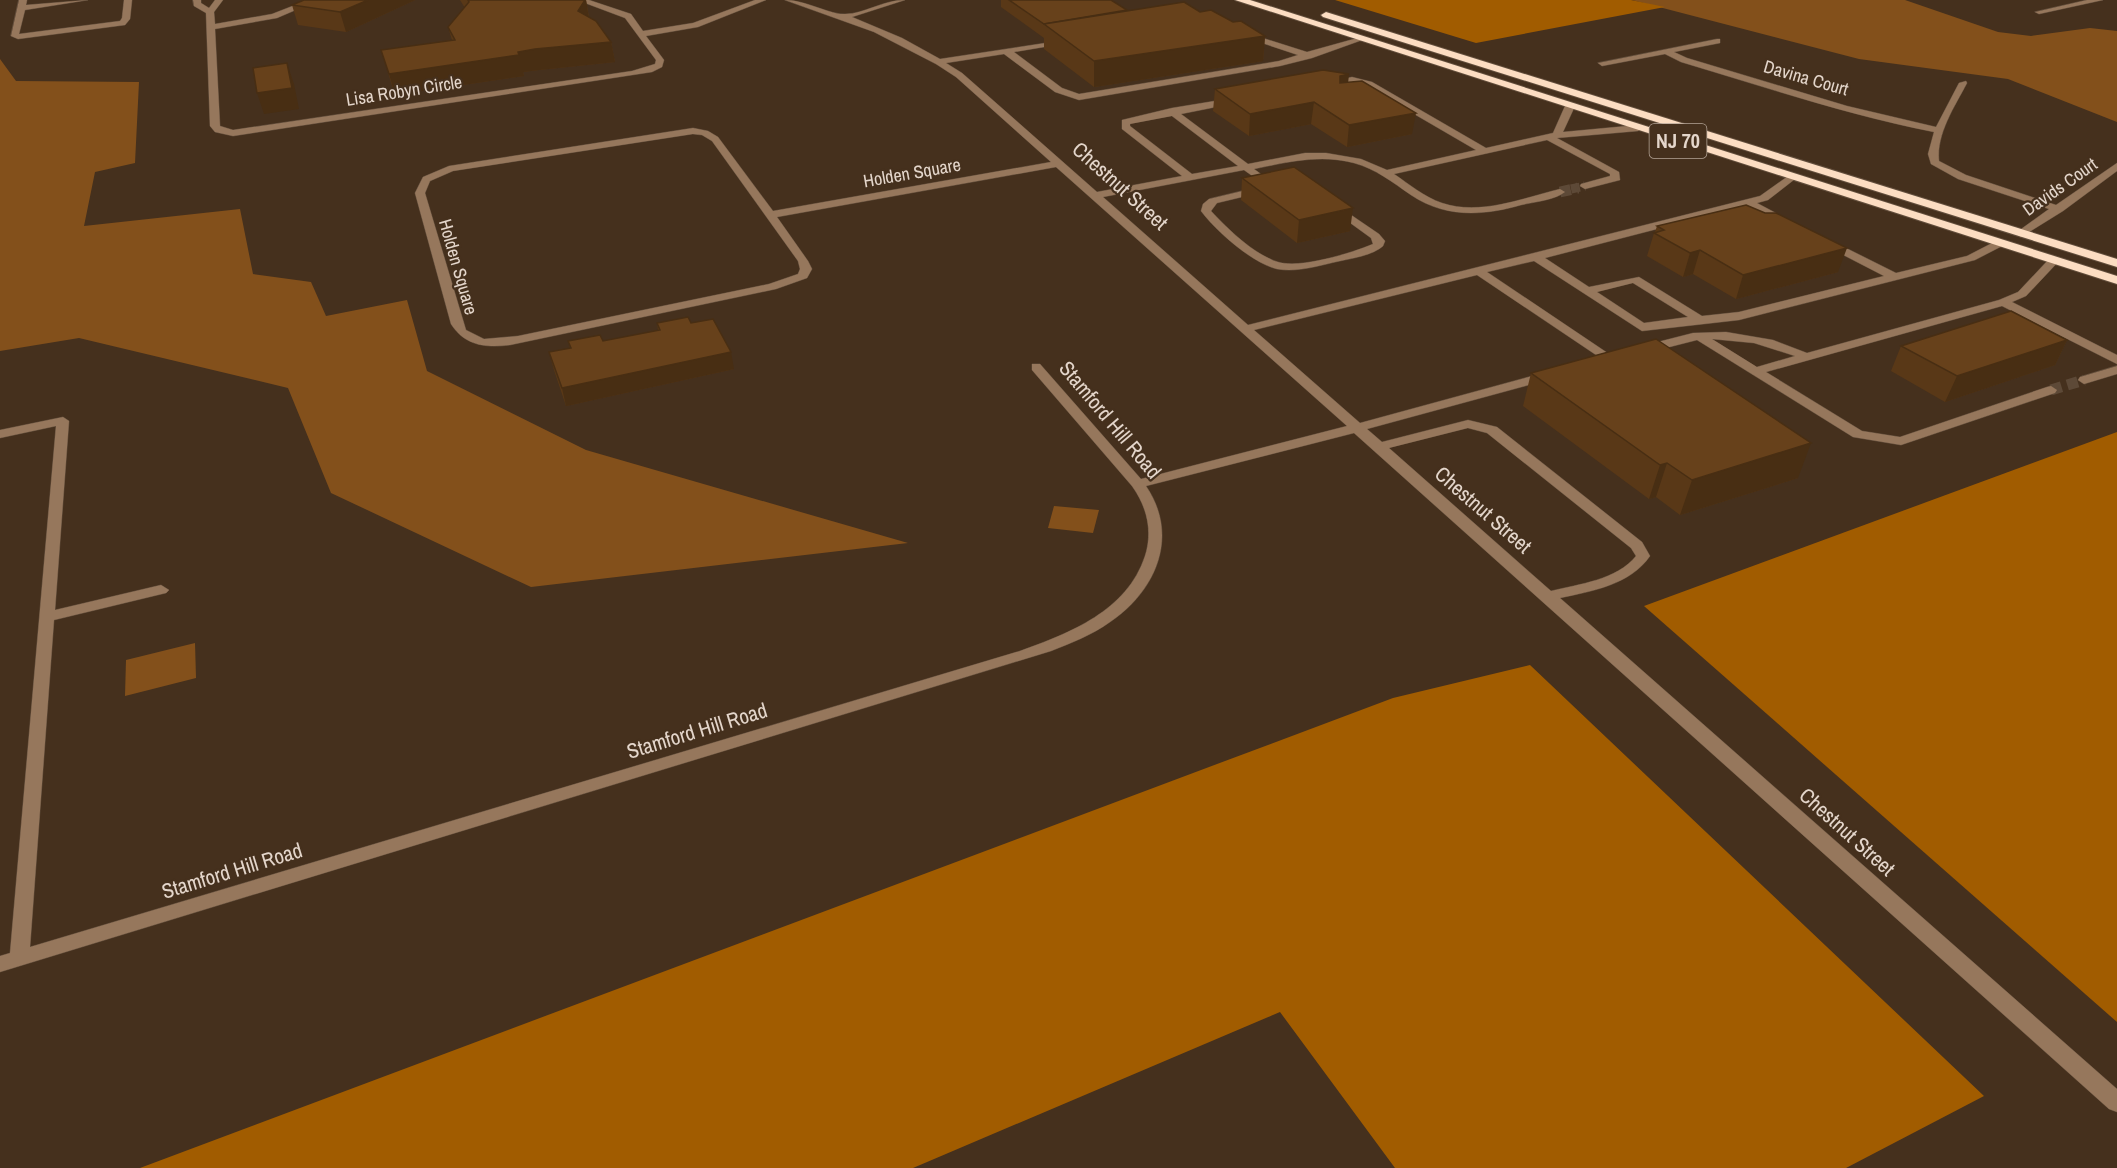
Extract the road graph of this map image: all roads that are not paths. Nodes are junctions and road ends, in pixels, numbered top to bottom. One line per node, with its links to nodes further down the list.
1 (84, 0): 12 (street)
2 (128, 0): 12 (street)
3 (197, 0): 14 (street)
4 (219, 0): 14 (street)
5 (315, 0): 17 (street)
6 (580, 0): 19 (street, Lisa Robyn Circle)
7 (762, 0): 19 (street)
8 (789, 0): 16 (street, Chestnut Street)
9 (901, 0): 16 (street)
10 (1240, 0): 21 (highway, NJ 70)
11 (2099, 0): 15 (street)
12 (22, 4)
13 (1313, 10): 55 (highway, NJ 70)
14 (210, 12): 17 (street, Lisa Robyn Circle)
15 (2039, 12)
16 (845, 17): 26 (street, Chestnut Street)
17 (212, 27): 19 (street, Lisa Robyn Circle)
18 (1233, 31): 25 (street)
19 (641, 34)
20 (1077, 39): 23 (street)
21 (1361, 39): 25 (street); 33 (highway, NJ 70)
22 (1717, 42): 24 (street)
23 (1006, 51): 25 (street); 26 (street)
24 (1665, 51): 27 (street); 36 (street, Davina Court)
25 (1309, 56)
26 (941, 61): 39 (street, Chestnut Street)
27 (1602, 63)
28 (1963, 83): 36 (street)
29 (1315, 86): 30 (street)
30 (1383, 93): 31 (street); 38 (street)
31 (1363, 97)
32 (1239, 99): 34 (street)
33 (1570, 106): 35 (highway, NJ 70); 37 (street)
34 (1172, 111): 40 (street); 44 (street)
35 (1638, 128): 37 (street); 43 (highway, NJ 70)
36 (1940, 130): 52 (street)
37 (1552, 136): 38 (street); 46 (street)
38 (1485, 151): 42 (street)
39 (1060, 163): 49 (street, Chestnut Street); 53 (street, Holden Square)
40 (1245, 166): 42 (street); 44 (street); 47 (street)
41 (2117, 166): 52 (street, Davids Court)
42 (1386, 173): 48 (street)
43 (1791, 177): 51 (street); 57 (highway, NJ 70)
44 (1190, 178): 49 (street)
45 (1287, 184): 47 (street)
46 (1585, 186)
47 (1272, 187): 50 (street)
48 (1560, 192)
49 (1098, 195): 67 (street, Chestnut Street)
50 (1321, 197)
51 (1747, 202): 54 (street); 58 (street)
52 (2059, 209): 55 (street, Davids Court)
53 (770, 215): 53 (street, Holden Square)
54 (1799, 228)
55 (2021, 234): 60 (highway, NJ 70)
56 (1820, 239): 62 (street)
57 (2000, 243): 59 (highway, NJ 70); 62 (street)
58 (1536, 257): 61 (street); 64 (street)
59 (2054, 260): 63 (highway, NJ 70); 65 (street)
60 (2117, 263)
61 (1478, 271): 67 (street); 69 (street)
62 (1892, 276): 66 (street)
63 (2117, 280)
64 (1587, 291): 66 (street); 66 (street)
65 (2003, 302): 70 (street); 71 (street)
66 (1699, 320)
67 (1245, 329): 79 (street, Chestnut Street)
68 (1700, 336): 69 (street); 70 (street); 75 (street)
69 (1619, 356): 72 (street)
70 (1805, 357): 75 (street)
71 (2117, 360)
72 (1587, 365)
73 (1036, 368): 82 (street, Stamford Hill Road)
74 (2117, 370): 77 (street)
75 (1756, 371): 78 (street)
76 (1555, 373): 79 (street)
77 (2084, 380)
78 (2051, 390)
79 (1356, 428): 81 (street, Chestnut Street); 82 (street)
80 (0, 434): 85 (street)
81 (1378, 447): 84 (street, Chestnut Street); 84 (street)
82 (1138, 484): 86 (street, Stamford Hill Road)
83 (161, 590): 85 (street)
84 (1547, 597): 88 (street, Chestnut Street)
85 (47, 617): 86 (street)
86 (19, 959): 87 (street, Stamford Hill Road)
87 (0, 964)
88 (2117, 1102)

